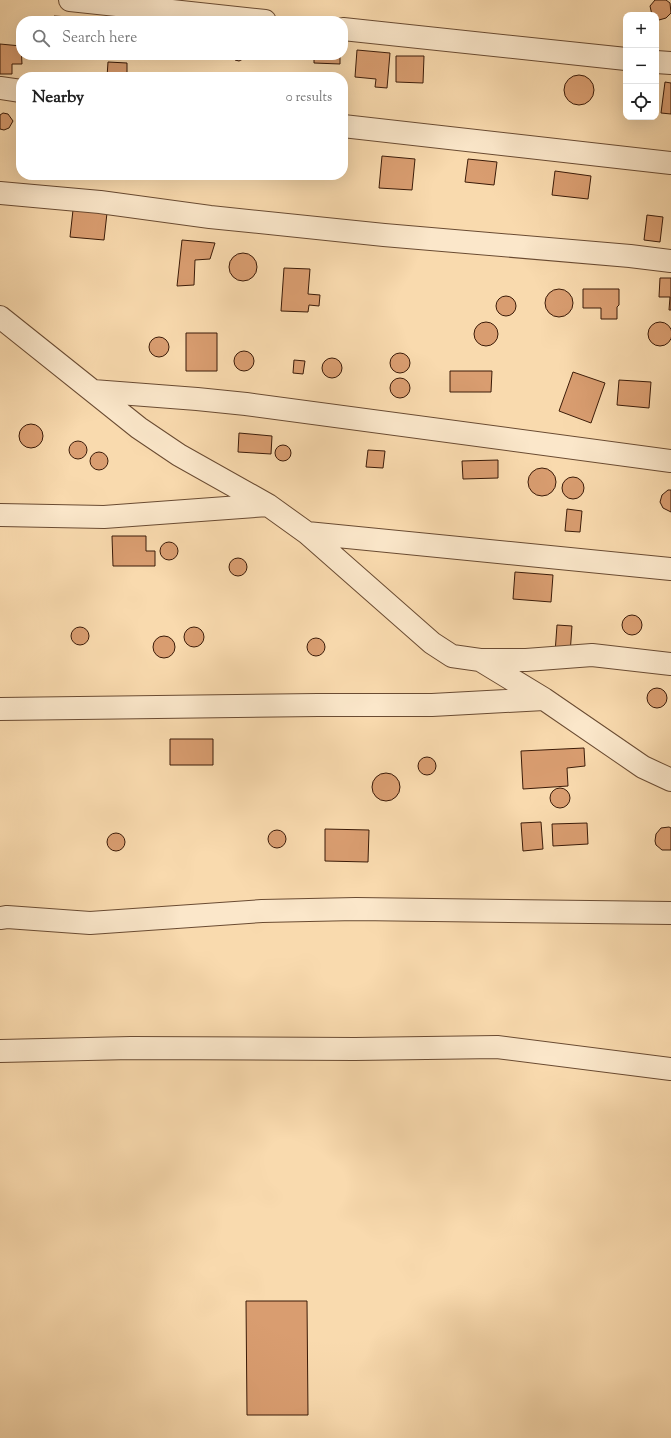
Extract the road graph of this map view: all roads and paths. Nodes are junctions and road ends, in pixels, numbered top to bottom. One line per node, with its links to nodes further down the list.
1 (70, 0): 2 (street)
2 (219, 16)
3 (348, 30): 4 (street)
4 (623, 59)
5 (659, 62): 6 (street)
6 (671, 64)
7 (0, 88): 8 (street)
8 (16, 90)
9 (348, 127): 10 (street)
10 (671, 163)
11 (0, 193): 12 (street)
12 (671, 261)
13 (0, 317): 14 (street)
14 (92, 391): 15 (street); 16 (street)
15 (671, 461)
16 (268, 505): 17 (street); 18 (street)
17 (0, 515)
18 (307, 533): 19 (street); 20 (street)
19 (671, 569)
20 (480, 660): 21 (street); 22 (street)
21 (671, 664)
22 (544, 699): 23 (street); 24 (street)
23 (0, 709)
24 (671, 780)
25 (671, 913): 26 (street)
26 (0, 918)
27 (0, 1051): 28 (street)
28 (671, 1069)

